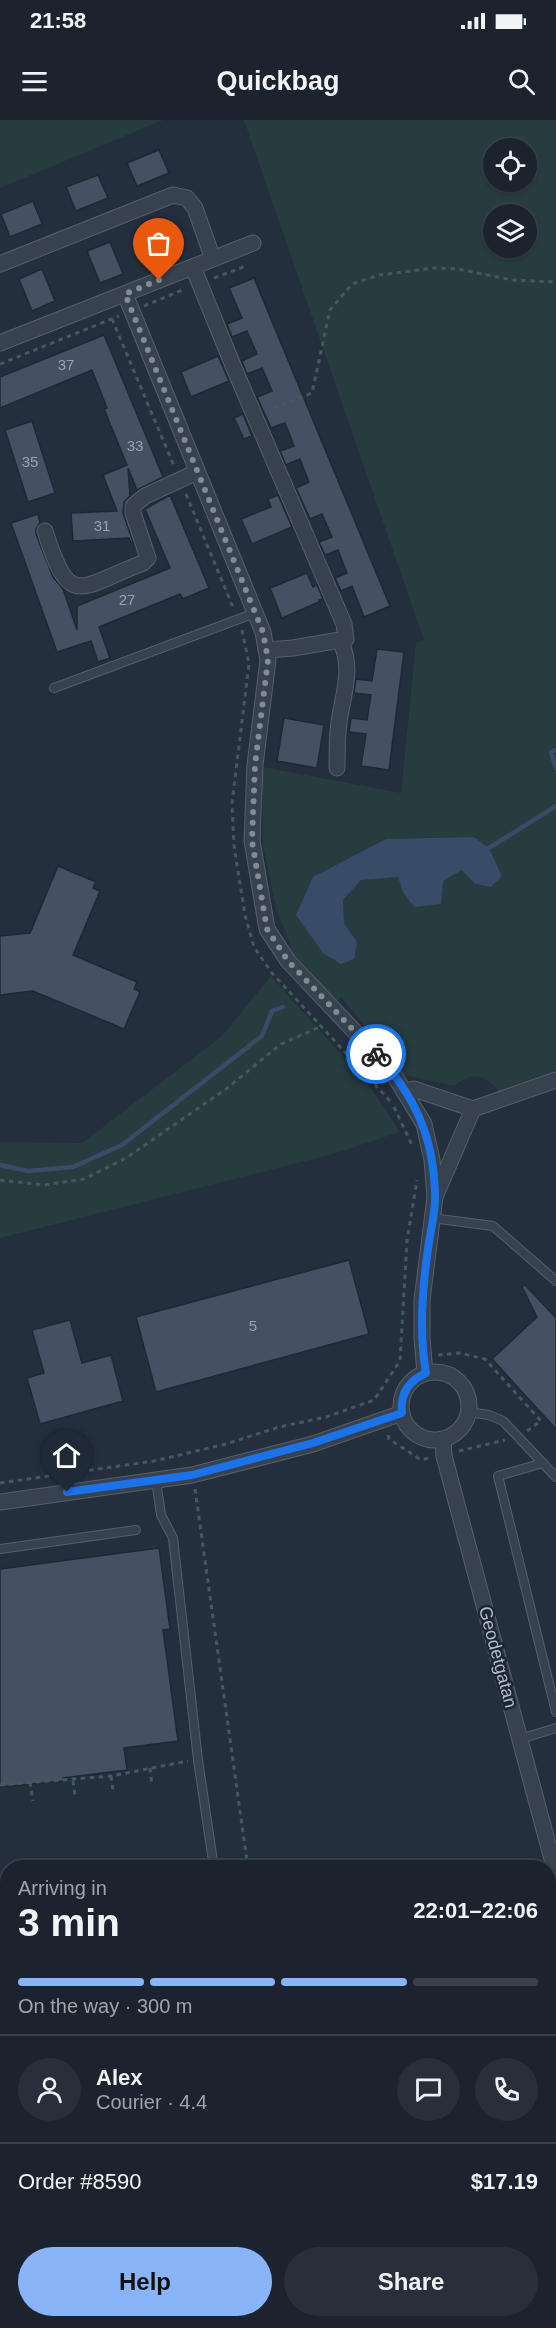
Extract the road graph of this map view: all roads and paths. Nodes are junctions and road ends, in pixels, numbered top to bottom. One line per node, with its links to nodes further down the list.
1 (253, 243): 2 (street)
2 (213, 259): 3 (street); 4 (street)
3 (0, 264)
4 (194, 267): 6 (street); 15 (street)
5 (556, 282): 9 (path)
6 (125, 294): 8 (street); 10 (street)
7 (112, 318): 11 (path)
8 (0, 344)
9 (273, 408)
10 (197, 472): 11 (street); 13 (street)
11 (180, 480): 12 (street); 14 (path)
12 (45, 531)
13 (255, 613): 14 (lane); 16 (street)
14 (238, 620): 17 (lane); 19 (path)
15 (340, 640): 16 (street); 18 (street)
16 (266, 650): 21 (street)
17 (54, 688)
18 (337, 768)
19 (321, 1026): 23 (path); 25 (path)
20 (556, 1080): 22 (street)
21 (405, 1091): 22 (street); 26 (street)
22 (472, 1109): 26 (street)
23 (414, 1150)
24 (418, 1175): 39 (path)
25 (0, 1180)
26 (435, 1197): 27 (street)
27 (432, 1218): 28 (lane); 29 (street)
28 (556, 1281)
29 (423, 1357): 30 (street); 33 (path)
30 (426, 1373): 31 (street); 32 (street)
31 (468, 1412): 33 (lane); 34 (street)
32 (402, 1413): 34 (street); 36 (street)
33 (519, 1437): 35 (lane)
34 (443, 1439): 45 (street, Geodetgatan)
35 (543, 1463): 37 (lane); 43 (lane)
36 (192, 1475): 38 (street); 57 (path)
37 (556, 1477)
38 (156, 1480): 40 (street); 46 (lane)
39 (0, 1483)
40 (0, 1502)
41 (136, 1530): 42 (lane)
42 (0, 1550)
43 (556, 1712)
44 (556, 1728): 45 (lane)
45 (520, 1738): 58 (street, Geodetgatan)
46 (198, 1760): 47 (path); 56 (lane)
47 (150, 1768): 48 (path); 52 (path)
48 (111, 1776): 49 (path); 53 (path)
49 (73, 1781): 50 (path); 54 (path)
50 (30, 1782): 51 (path); 55 (path)
51 (0, 1785)
52 (152, 1786)
53 (113, 1791)
54 (75, 1796)
55 (33, 1801)
56 (213, 1860)
57 (247, 1860)
58 (552, 1860)

